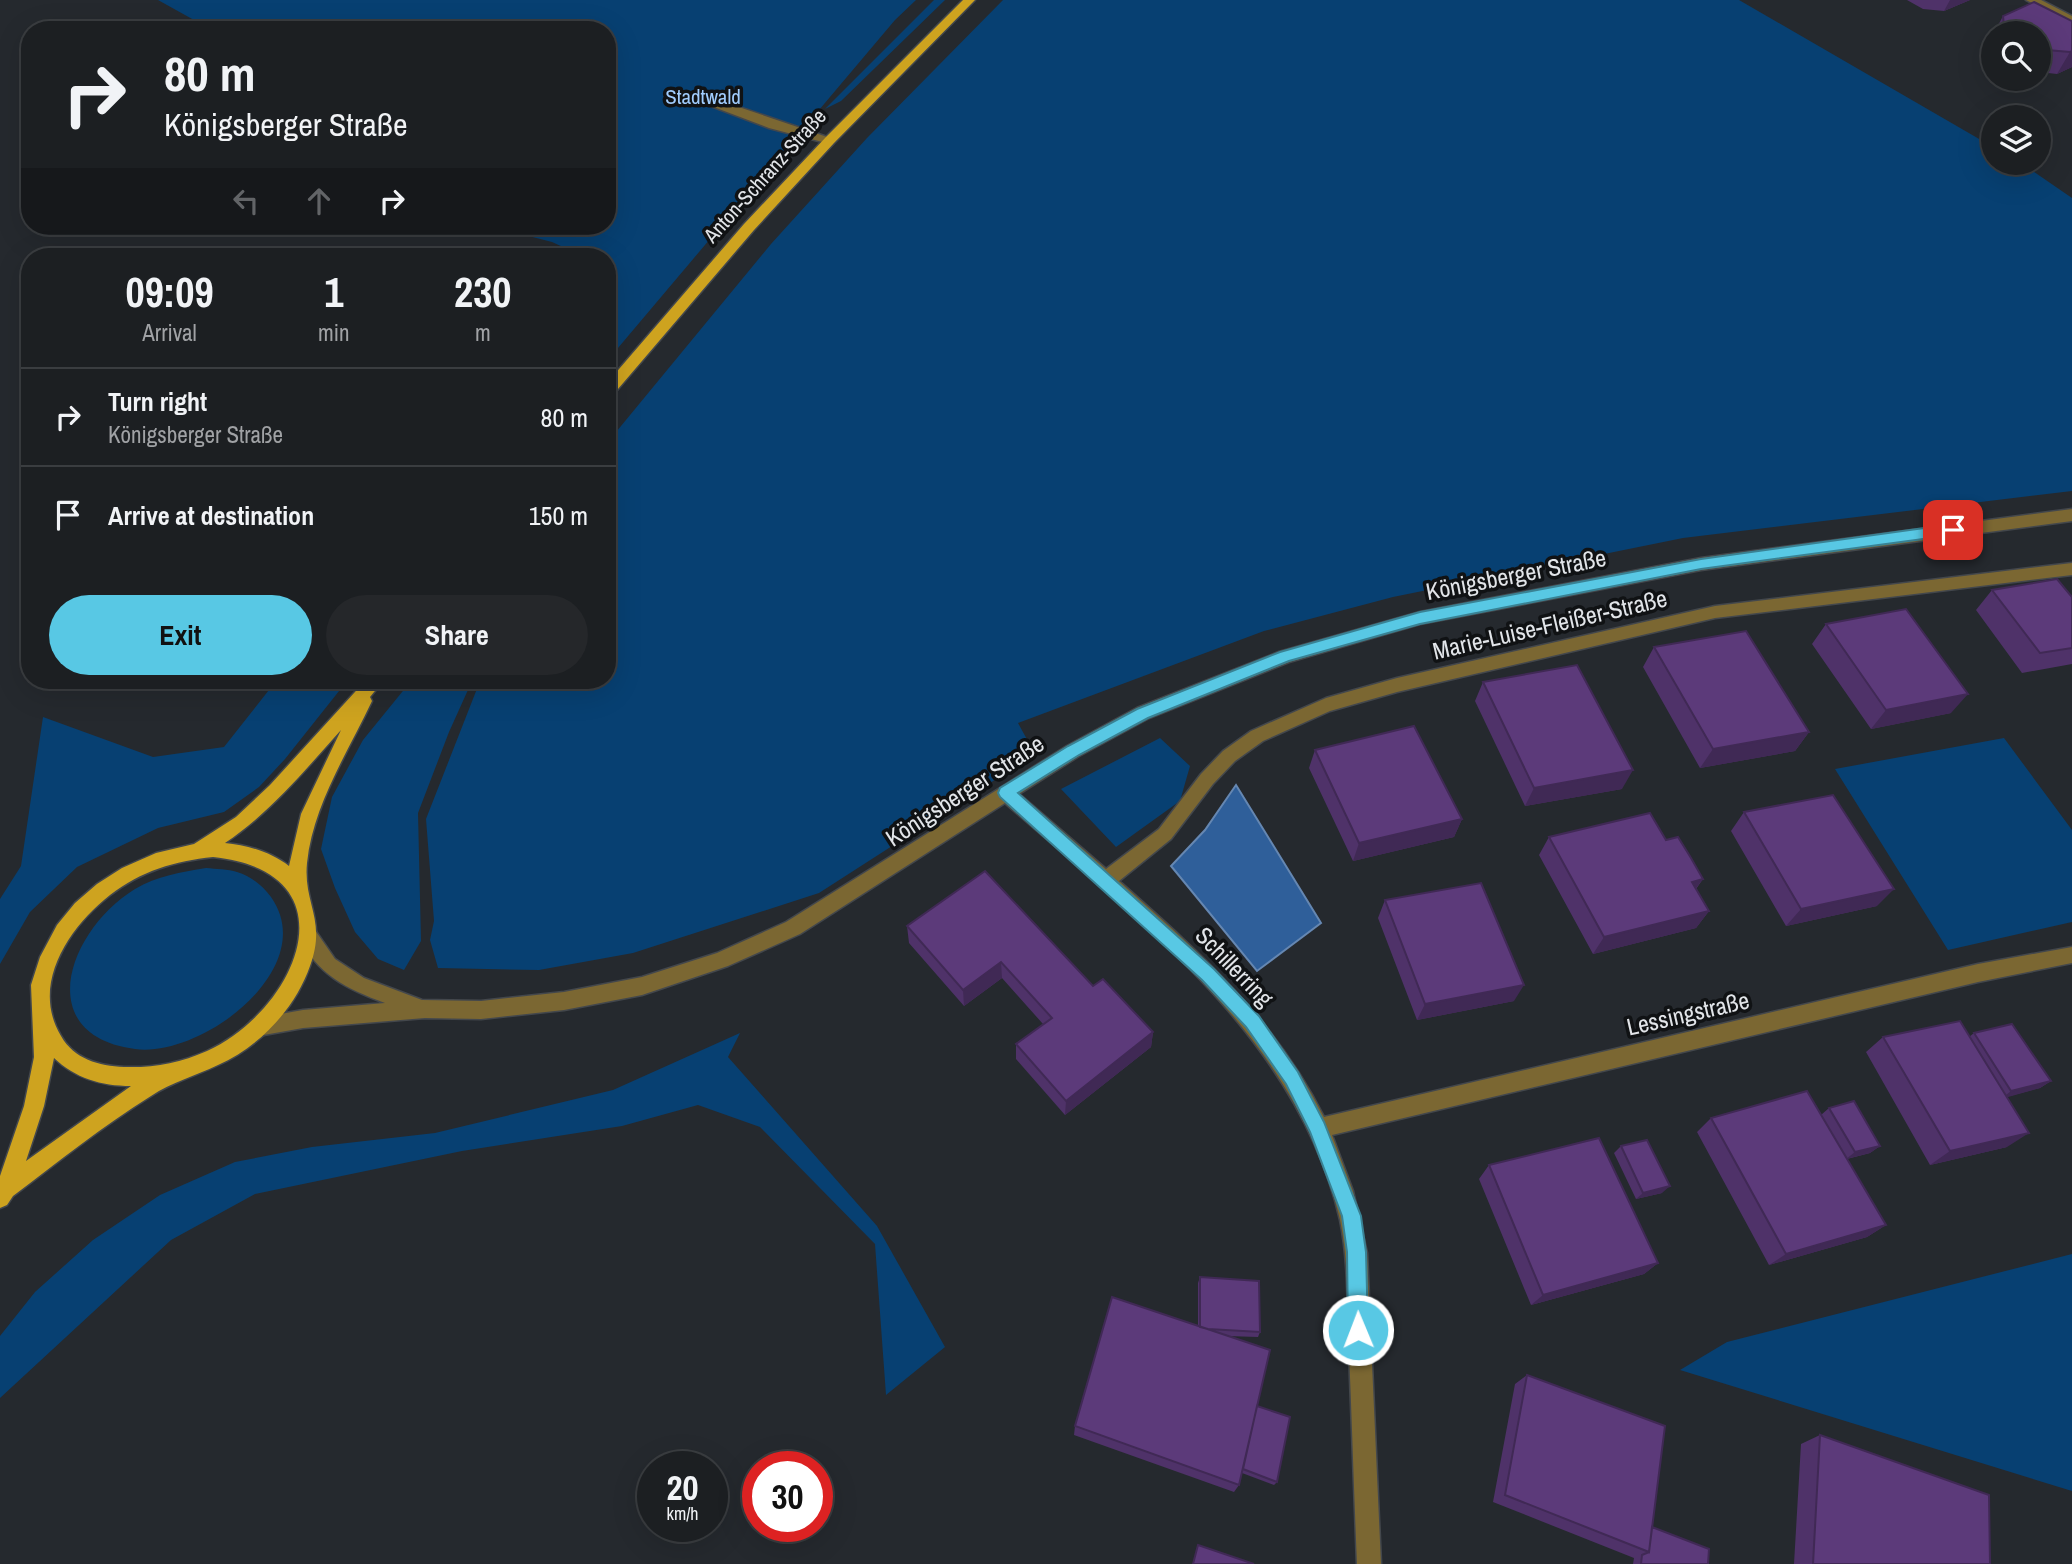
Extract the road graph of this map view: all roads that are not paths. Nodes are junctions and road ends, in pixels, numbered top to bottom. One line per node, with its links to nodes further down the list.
1 (969, 0): 5 (main road, Anton-Schranz-Straße)
2 (2032, 0): 3 (street)
3 (2072, 20)
4 (715, 103): 5 (street)
5 (830, 140): 6 (main road, Anton-Schranz-Straße)
6 (616, 383)
7 (2072, 515): 11 (street, Königsberger Straße)
8 (2072, 569): 13 (street, Marie-Luise-Fleißer-Straße)
9 (368, 689): 12 (main road)
10 (370, 689): 14 (main road)
11 (1006, 793): 13 (street, Schillerring); 17 (street, Königsberger Straße)
12 (199, 850): 14 (main road); 18 (main road)
13 (1106, 880): 21 (street, Schillerring)
14 (297, 887): 15 (main road)
15 (308, 936): 17 (street, Königsberger Straße); 19 (main road)
16 (2072, 955): 21 (street, Lessingstraße)
17 (425, 1009): 19 (street, Königsberger Straße)
18 (43, 1024): 20 (main road); 22 (main road)
19 (258, 1027): 20 (main road)
20 (168, 1074): 22 (main road)
21 (1318, 1128): 23 (street, Schillerring)
22 (3, 1193)
23 (1369, 1564)

